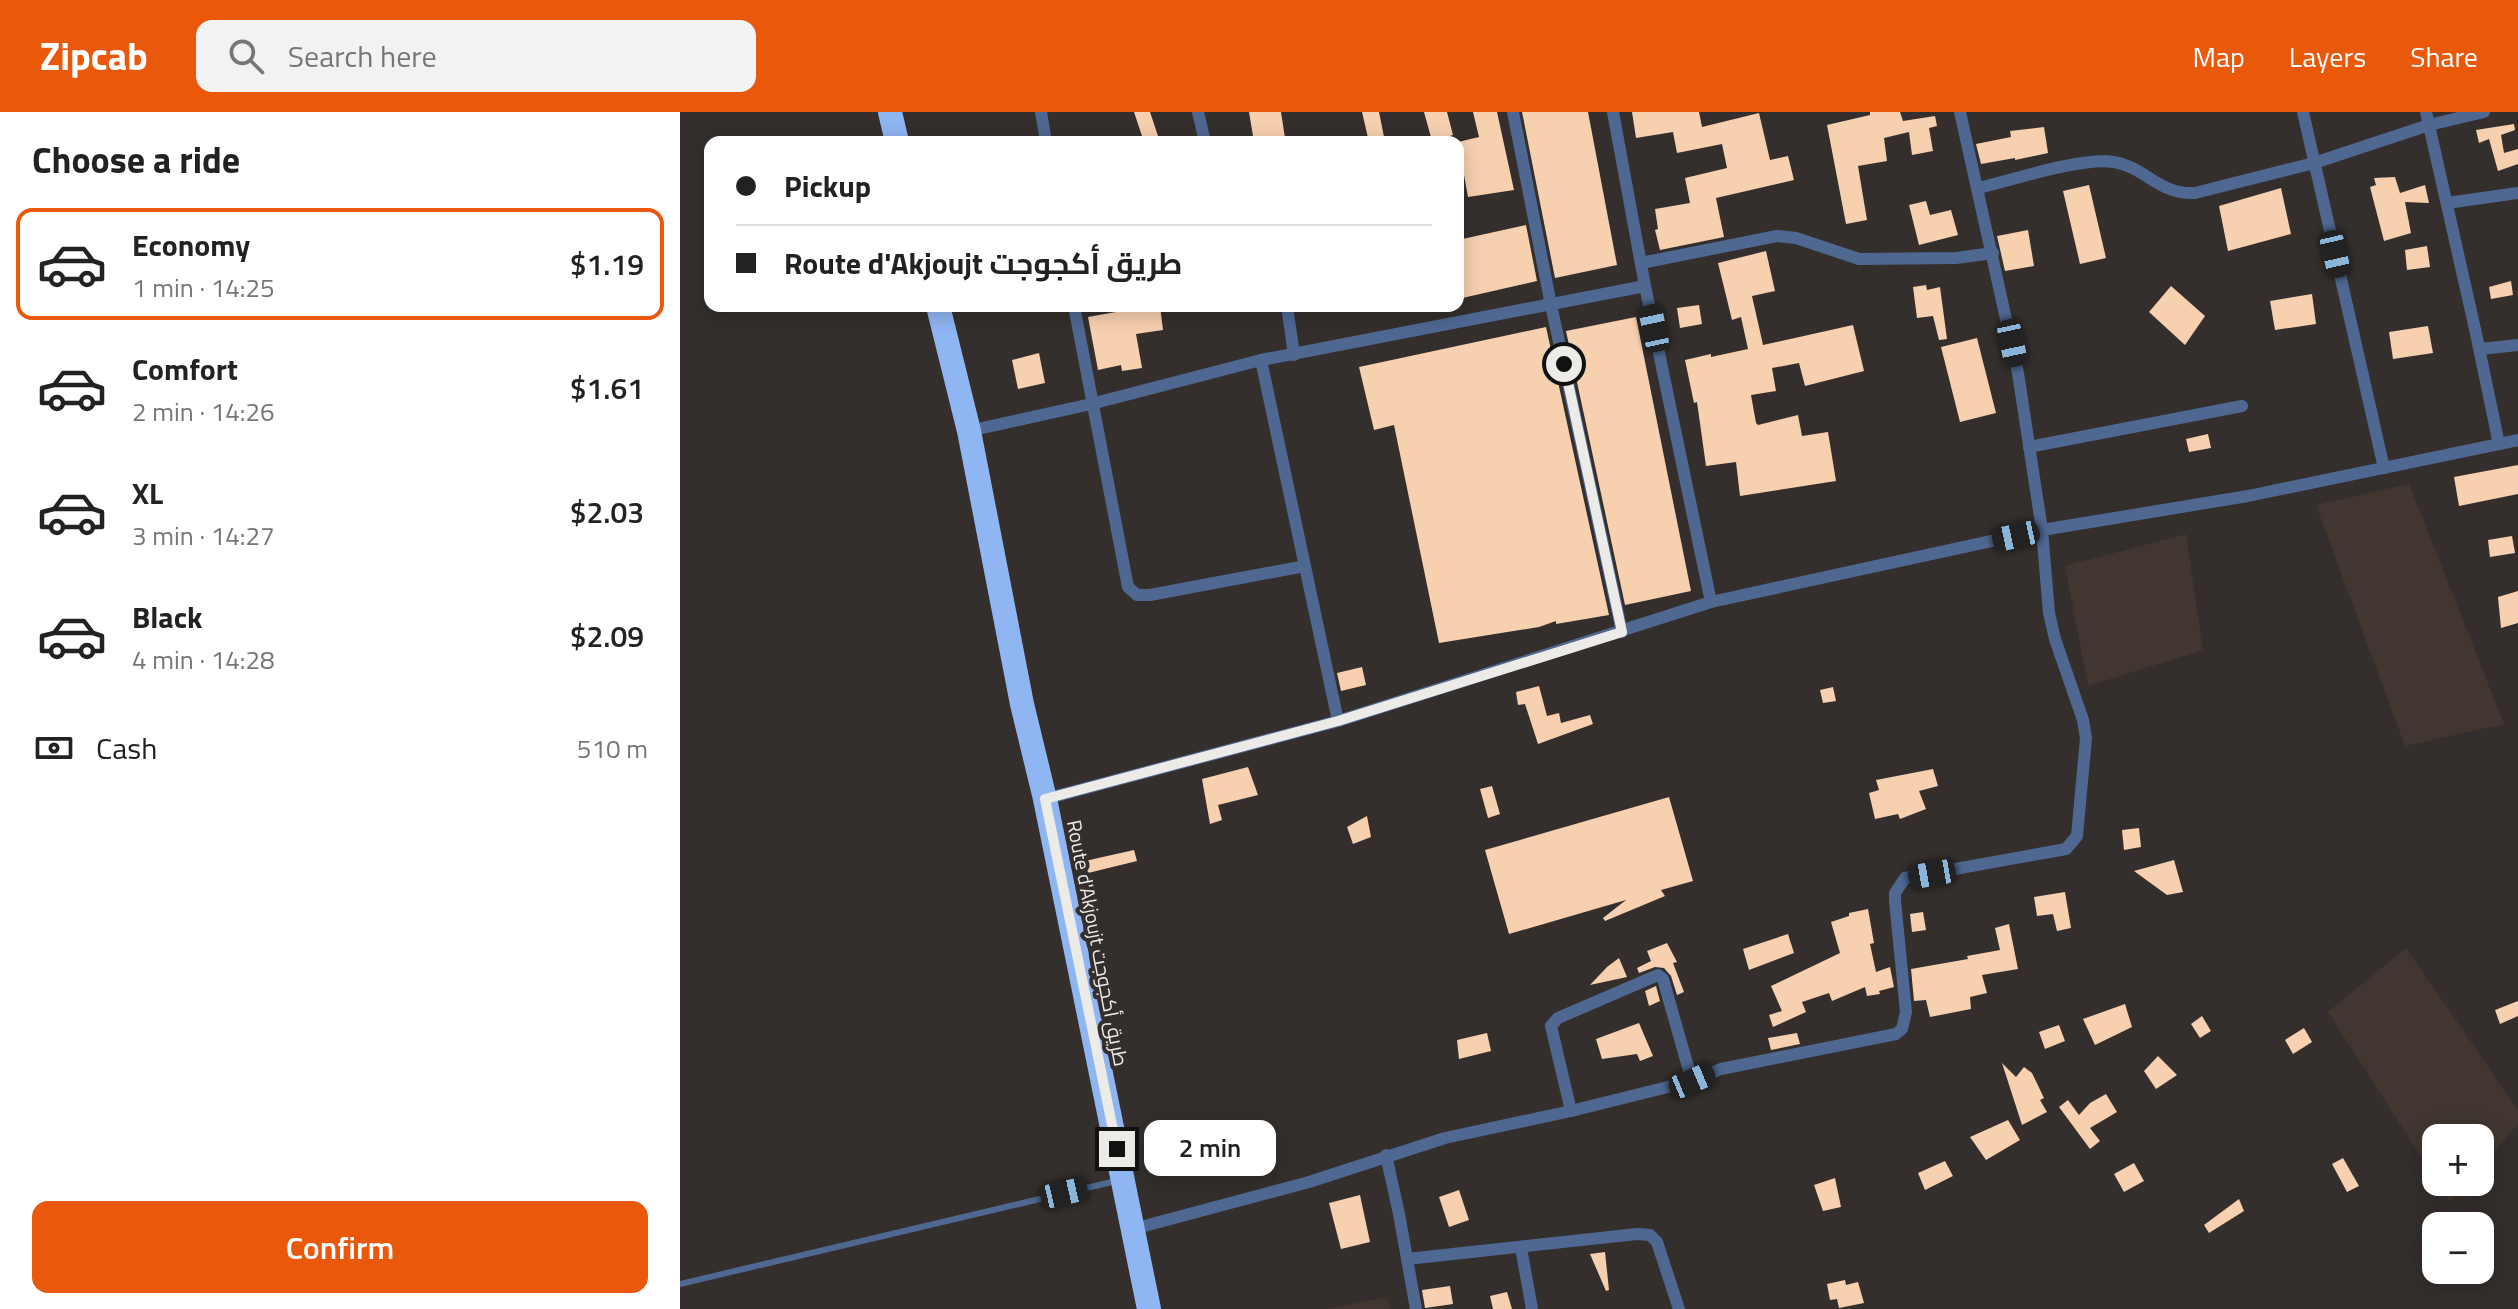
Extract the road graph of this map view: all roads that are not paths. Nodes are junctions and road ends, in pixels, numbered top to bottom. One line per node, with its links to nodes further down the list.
1 (890, 112): 10 (highway)
2 (1041, 112): 11 (street)
3 (1198, 112): 12 (street)
4 (1513, 112): 20 (street)
5 (1613, 112): 18 (street)
6 (1960, 112): 14 (street)
7 (2303, 112): 13 (street)
8 (2484, 112): 9 (street)
9 (2427, 119): 13 (street); 16 (street)
10 (896, 136)
11 (1045, 136)
12 (1204, 136)
13 (2314, 163): 14 (street); 34 (street)
14 (1978, 188): 17 (street)
15 (2518, 193): 16 (street)
16 (2447, 203): 25 (street)
17 (1993, 253): 18 (street); 33 (street)
18 (1641, 263): 19 (street)
19 (1645, 286): 20 (street); 37 (street)
20 (1551, 305): 26 (street); 38 (street)
21 (939, 312): 30 (highway, Route d'Akjoujt طريق أكجوجت)
22 (1075, 312): 28 (street)
23 (1288, 312): 26 (street)
24 (2518, 345): 25 (street)
25 (2480, 349): 32 (street)
26 (1294, 355): 27 (street)
27 (1261, 360): 28 (street); 36 (street)
28 (1091, 404): 30 (street); 36 (street)
29 (2242, 406): 33 (street)
30 (969, 431): 40 (highway, Route d'Akjoujt طريق أكجوجت)
31 (2518, 440): 32 (street)
32 (2499, 444): 34 (street)
33 (2029, 447): 35 (street)
34 (2384, 468): 35 (street)
35 (2042, 530): 37 (street); 41 (street)
36 (1305, 566): 39 (street)
37 (1711, 602): 38 (street)
38 (1622, 632): 39 (street)
39 (1338, 721): 40 (street)
40 (1045, 799): 44 (highway, Route d'Akjoujt طريق أكجوجت)
41 (1692, 1081): 42 (street); 42 (street)
42 (1571, 1111): 43 (street)
43 (1386, 1155): 45 (street); 47 (street)
44 (1124, 1179): 45 (highway, Route d'Akjoujt طريق أكجوجت); 48 (lane)
45 (1133, 1229): 49 (highway, Route d'Akjoujt طريق أكجوجت)
46 (1521, 1248): 47 (street); 51 (street); 52 (street)
47 (1407, 1259): 50 (street)
48 (680, 1284)
49 (1149, 1309)
50 (1416, 1309)
51 (1532, 1309)
52 (1679, 1309)

